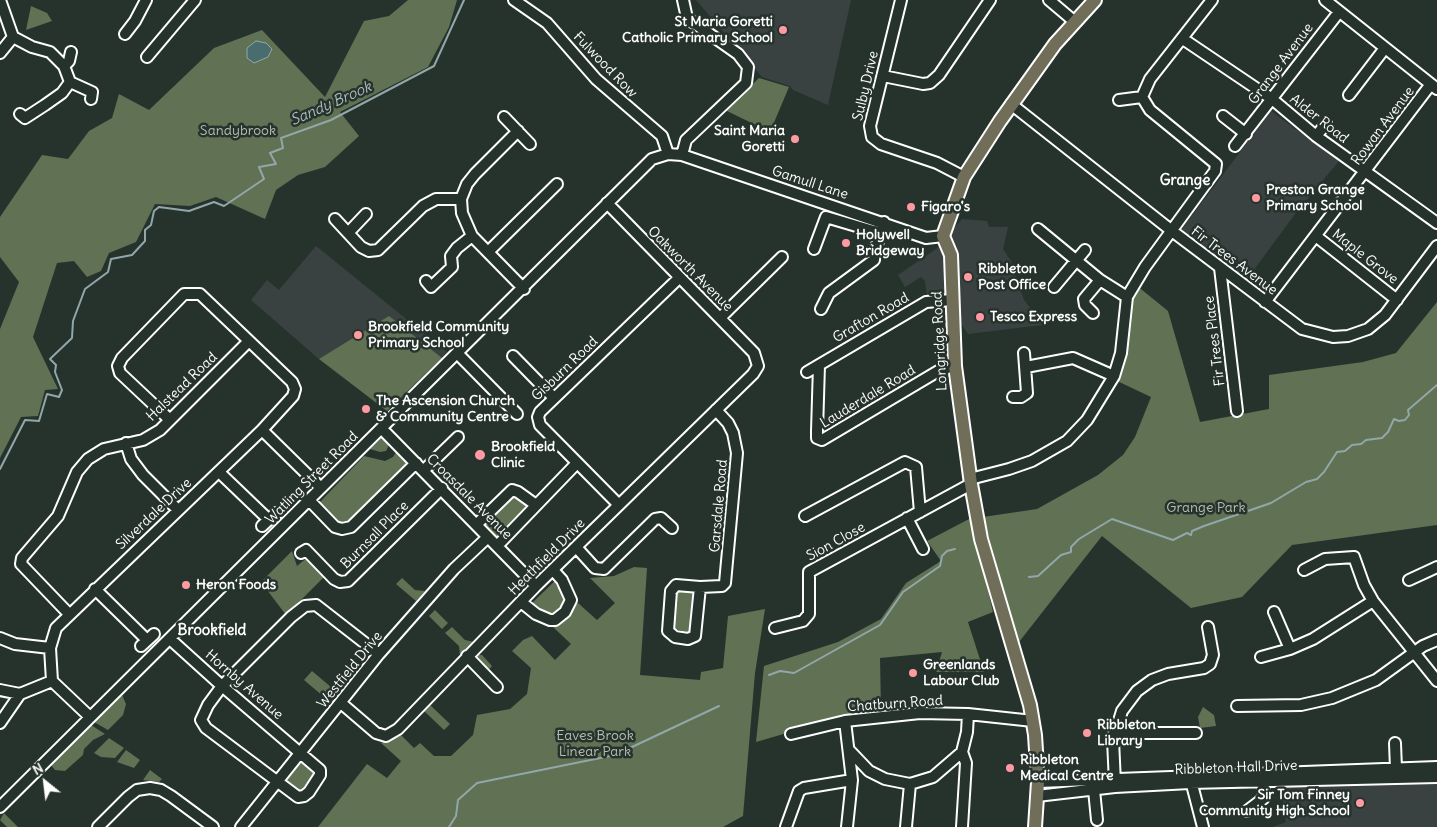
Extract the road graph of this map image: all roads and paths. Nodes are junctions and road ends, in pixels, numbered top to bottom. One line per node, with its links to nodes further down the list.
1 (0, 0): 15 (street)
2 (195, 0): 20 (street)
3 (514, 0): 40 (street, Fulwood Row)
4 (683, 0): 41 (street)
5 (901, 0): 22 (street, Sulby Drive)
6 (990, 0): 22 (street)
7 (1048, 0): 13 (street)
8 (1095, 0): 13 (main road)
9 (1212, 0): 16 (street)
10 (1326, 0): 12 (street)
11 (142, 1): 14 (street)
12 (1339, 12): 17 (street); 28 (street, Grange Avenue)
13 (1075, 22): 30 (main road)
14 (124, 34)
15 (13, 37): 19 (street); 21 (street)
16 (1183, 39): 26 (street); 28 (street, Alder Road)
17 (1385, 48): 24 (street); 25 (street)
18 (71, 52): 21 (street)
19 (0, 53)
20 (147, 57)
21 (64, 66): 23 (street)
22 (882, 76): 43 (street, Sulby Drive)
23 (70, 82): 27 (street); 31 (street)
24 (1434, 87): 42 (street, Rowan Avenue)
25 (1349, 95)
26 (1142, 97): 29 (street); 52 (street)
27 (91, 99)
28 (1272, 99): 36 (street, Grange Avenue); 37 (street, Alder Road)
29 (1119, 100)
30 (1011, 104): 43 (main road); 52 (street, Fir Trees Avenue)
31 (20, 114)
32 (504, 116): 35 (street)
33 (1223, 116): 36 (street)
34 (1326, 124): 37 (street)
35 (518, 131): 38 (street); 45 (street)
36 (1246, 134): 39 (street, Grange Avenue)
37 (1316, 136): 42 (street, Alder Road)
38 (530, 144)
39 (1235, 146)
40 (668, 154): 41 (street, Gamull Lane); 46 (street, Watling Street Road)
41 (682, 155): 49 (street, Gamull Lane)
42 (1366, 171): 50 (street, Alder Road); 57 (street, Rowan Avenue)
43 (964, 177): 56 (main road)
44 (554, 190): 61 (street)
45 (461, 199): 53 (street); 55 (street)
46 (606, 203): 65 (street, Oakworth Avenue); 69 (street, Watling Street Road)
47 (366, 214): 53 (street)
48 (334, 219): 53 (street)
49 (884, 222): 54 (street); 56 (street, Gamull Lane)
50 (1437, 223)
51 (1038, 229): 63 (street)
52 (1172, 231): 64 (street, Fir Trees Avenue); 70 (street)
53 (348, 233)
54 (880, 233): 59 (street); 74 (street)
55 (472, 236): 61 (street); 67 (street)
56 (943, 236): 71 (main road, Longridge Road)
57 (1317, 237): 72 (street, Maple Grove); 73 (street, Rowan Avenue)
58 (1437, 246): 72 (street, Fir Trees Avenue)
59 (814, 249)
60 (1085, 250): 63 (street)
61 (488, 252): 69 (street)
62 (782, 258): 76 (street)
63 (1077, 260): 66 (street); 68 (street)
64 (1220, 268): 73 (street, Fir Trees Avenue); 90 (street, Fir Trees Place)
65 (679, 278): 76 (street, Oakworth Avenue); 88 (street, Gisburn Road)
66 (1100, 280): 70 (street); 75 (street)
67 (426, 281)
68 (1054, 287)
69 (524, 289): 80 (street, Watling Street Road)
70 (1127, 296): 86 (street)
71 (952, 300): 82 (street, Grafton Road); 83 (main road, Longridge Road)
72 (1397, 300): 73 (street, Fir Trees Avenue)
73 (1265, 302)
74 (821, 308)
75 (1093, 313)
76 (720, 318): 78 (street, Oakworth Avenue)
77 (249, 341): 92 (street, Halstead Road); 92 (street); 94 (street, Silverdale Drive)
78 (754, 353): 89 (street, Heathfield Drive)
79 (1024, 353): 84 (street)
80 (458, 354): 91 (street); 93 (street, Watling Street Road)
81 (512, 356): 88 (street)
82 (819, 365): 83 (street, Lauderdale Road); 85 (street, Grafton Road)
83 (955, 366): 100 (main road, Longridge Road)
84 (1026, 367): 86 (street); 87 (street)
85 (807, 372)
86 (1114, 376): 100 (street)
87 (1013, 397)
88 (554, 398): 97 (street, Gisburn Road)
89 (716, 410): 105 (street, Heathfield Drive); 123 (street, Garsdale Road)
90 (1237, 411)
91 (517, 414)
92 (170, 420): 96 (street, Halstead Road)
93 (382, 429): 98 (street, Croasdale Avenue); 101 (street, Watling Street Road)
94 (262, 430): 99 (street, Silverdale Drive); 101 (street)
95 (458, 437): 98 (street)
96 (126, 444): 106 (street); 128 (street, Halstead Road)
97 (577, 463): 104 (street); 105 (street, Gisburn Road)
98 (420, 467): 102 (street, Croasdale Avenue); 103 (street)
99 (219, 472): 106 (street, Silverdale Drive); 110 (street)
100 (971, 481): 107 (street, Sion Close); 152 (main road, Longridge Road)
101 (321, 488): 103 (street, Watling Street Road)
102 (442, 488): 111 (street, Croasdale Avenue); 117 (street, Burnsall Place)
103 (309, 500): 132 (street, Watling Street Road)
104 (536, 505): 111 (street); 114 (street)
105 (619, 505): 115 (street, Heathfield Drive)
106 (178, 510): 124 (street, Silverdale Drive)
107 (920, 512): 108 (street); 109 (street, Sion Close)
108 (805, 516)
109 (908, 518): 116 (street); 130 (street, Sion Close)
110 (269, 520)
111 (477, 524): 113 (street, Croasdale Avenue)
112 (672, 528): 115 (street)
113 (488, 537): 114 (street, Croasdale Avenue); 138 (street, Westfield Drive)
114 (498, 545): 122 (street, Croasdale Avenue)
115 (576, 547): 119 (street, Heathfield Drive)
116 (923, 549)
117 (302, 553)
118 (1437, 567): 121 (street)
119 (553, 570): 122 (street, Heathfield Drive); 126 (street)
120 (1304, 570): 125 (street)
121 (1409, 580)
122 (536, 586): 126 (street, Heathfield Drive)
123 (700, 587): 123 (street, Garsdale Road)
124 (95, 589): 128 (street, Silverdale Drive); 133 (street)
125 (1373, 601): 136 (street); 137 (street)
126 (521, 602): 139 (street, Heathfield Drive)
127 (1274, 612): 136 (street)
128 (69, 614): 135 (street, Silverdale Drive)
129 (1208, 627): 154 (street)
130 (775, 628)
131 (0, 638): 135 (street)
132 (170, 638): 143 (street, Hornby Avenue); 150 (street, Watling Street Road)
133 (147, 640)
134 (1437, 640): 137 (street)
135 (50, 648): 142 (street, Silverdale Drive)
136 (1290, 649): 140 (street)
137 (1414, 653): 141 (street); 148 (street)
138 (379, 654): 143 (street); 147 (street, Westfield Drive)
139 (467, 656): 144 (street); 147 (street, Heathfield Drive)
140 (1261, 657)
141 (1437, 680)
142 (52, 681): 146 (street); 150 (street)
143 (222, 686): 160 (street, Hornby Avenue); 168 (street)
144 (497, 687)
145 (0, 690): 146 (street)
146 (20, 694): 153 (street)
147 (341, 702): 160 (street, Westfield Drive)
148 (1237, 706)
149 (968, 714): 151 (street, Chatburn Road); 152 (street, Chatburn Road); 159 (street)
150 (90, 717): 174 (street, Watling Street Road)
151 (845, 720): 156 (street, Chatburn Road); 158 (street)
152 (1033, 721): 169 (main road, Longridge Road)
153 (0, 722)
154 (1114, 733): 155 (street); 170 (street)
155 (1196, 733)
156 (791, 734)
157 (1395, 743): 162 (street)
158 (849, 750): 165 (street); 171 (street)
159 (962, 752): 171 (street); 183 (street)
160 (301, 753): 168 (street, Westfield Drive); 168 (street, Hornby Avenue)
161 (1437, 767): 162 (street, Ribbleton Hall Drive)
162 (1396, 769): 163 (street, Ribbleton Hall Drive)
163 (1278, 777): 164 (street, Ribbleton Hall Drive); 166 (street, Ribbleton Hall Drive); 167 (street, Ribbleton Hall Drive)
164 (1437, 777)
165 (852, 780): 180 (street); 181 (street)
166 (1190, 780): 167 (street, Ribbleton Hall Drive); 170 (street, Ribbleton Hall Drive); 185 (street)
167 (1263, 781): 175 (street)
168 (277, 782): 179 (street, Westfield Drive)
169 (1038, 782): 170 (street, Ribbleton Hall Drive); 173 (main road, Longridge Road)
170 (1115, 782): 172 (street, Ribbleton Hall Drive)
171 (910, 784): 182 (street)
172 (1094, 790): 173 (street, Ribbleton Hall Drive); 176 (street)
173 (1037, 796): 184 (main road, Longridge Road)
174 (0, 807)
175 (1247, 811)
176 (1097, 820)
177 (98, 827): 178 (street)
178 (212, 827)
179 (242, 827)
180 (786, 827)
181 (847, 827)
182 (906, 827)
183 (962, 827)
184 (1035, 827)
185 (1203, 827)

